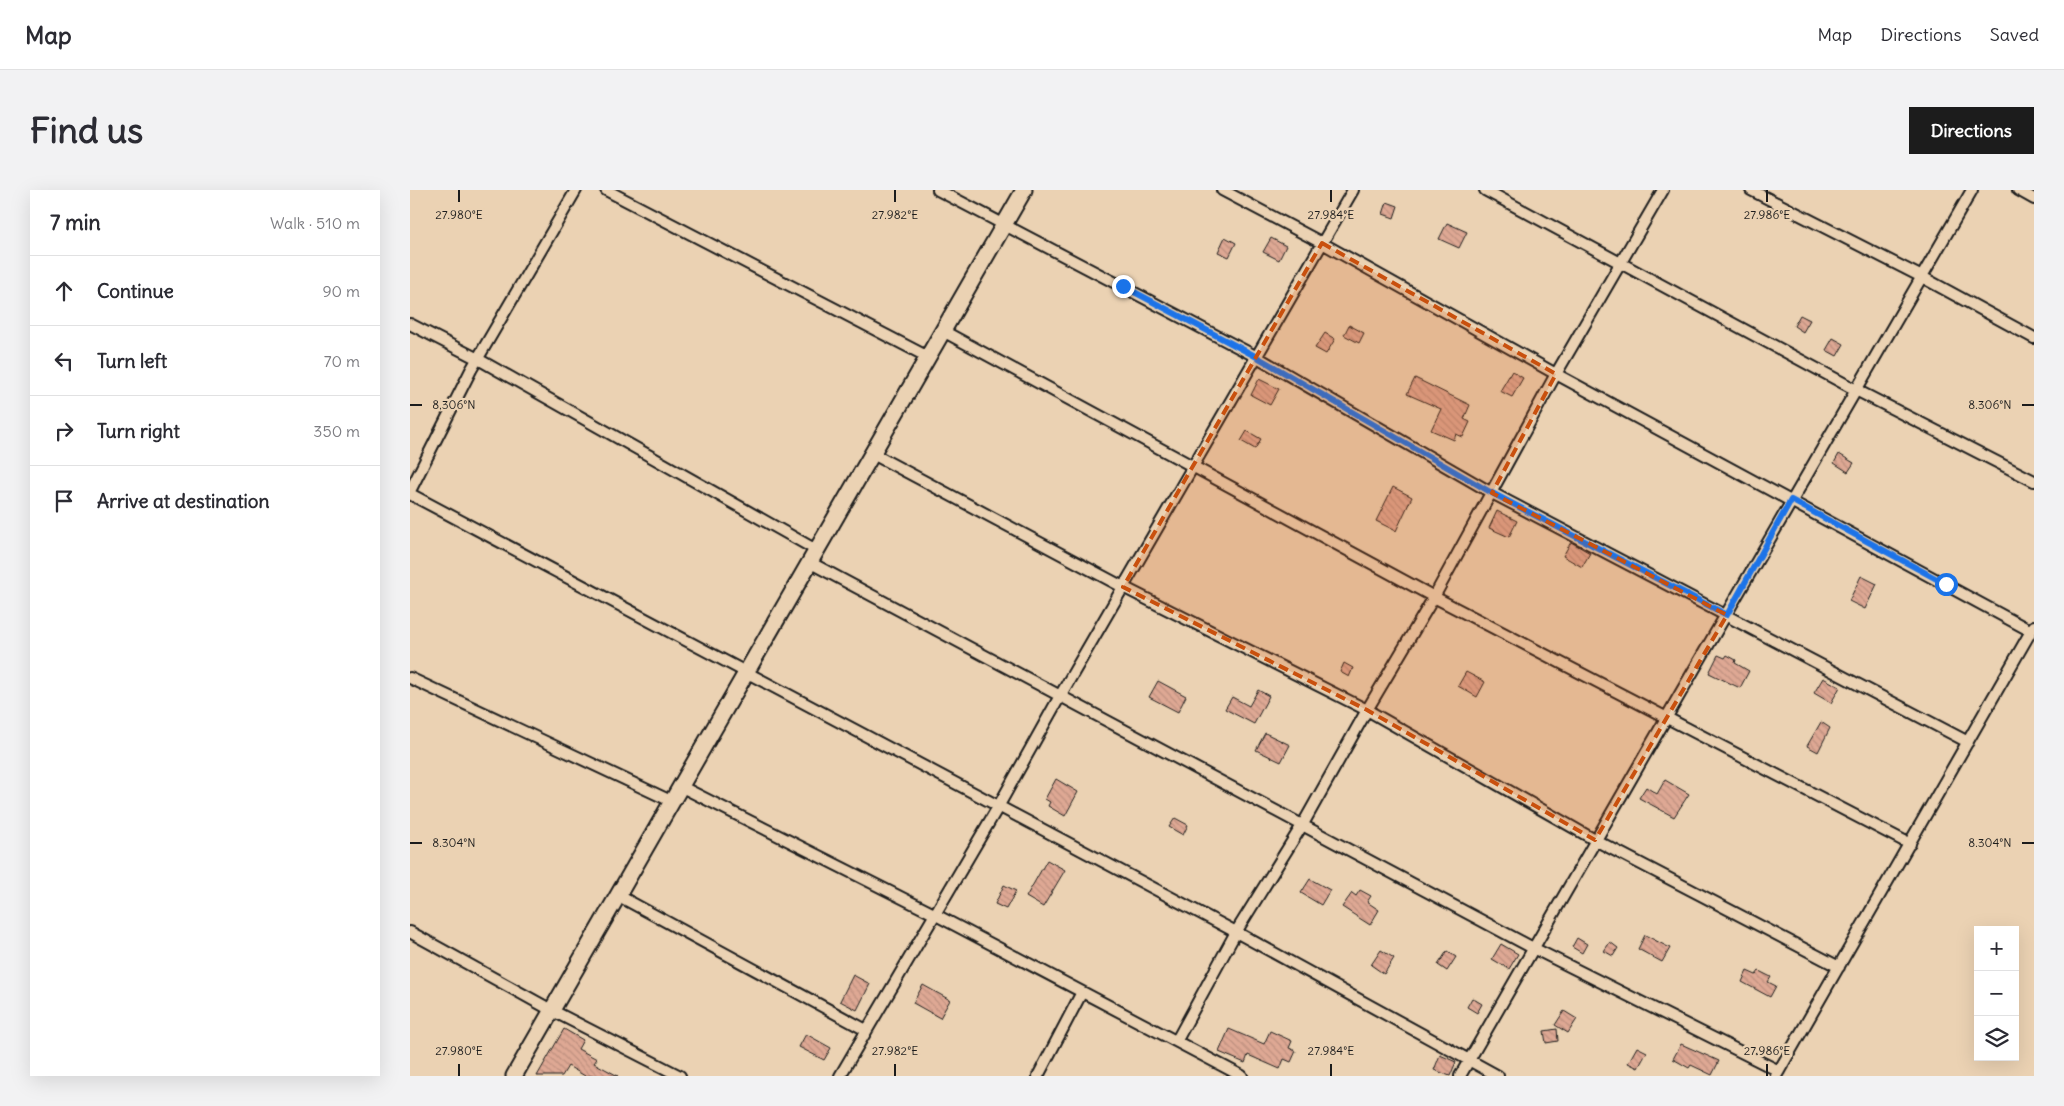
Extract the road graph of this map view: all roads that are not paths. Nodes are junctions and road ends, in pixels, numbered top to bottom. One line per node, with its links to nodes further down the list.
1 (576, 190): 22 (street)
2 (606, 190): 20 (street)
3 (938, 190): 13 (street)
4 (1024, 190): 13 (street)
5 (1222, 190): 14 (street)
6 (1353, 190): 14 (street)
7 (1486, 190): 15 (street)
8 (1663, 190): 15 (street)
9 (1751, 190): 16 (street)
10 (1972, 190): 16 (street)
11 (2018, 190): 12 (street)
12 (2034, 199)
13 (1006, 224): 18 (street); 21 (street)
14 (1322, 243): 21 (street); 23 (street)
15 (1621, 262): 23 (street); 24 (street)
16 (1922, 277): 19 (street); 24 (street)
17 (410, 324): 22 (street)
18 (943, 331): 20 (street); 26 (street)
19 (2034, 338)
20 (928, 357): 25 (street)
21 (1257, 357): 26 (street); 29 (street)
22 (478, 359): 28 (street); 31 (street)
23 (1556, 374): 29 (street); 30 (street)
24 (1858, 391): 27 (street); 30 (street)
25 (873, 454): 31 (street); 32 (street)
26 (1193, 467): 32 (street); 33 (street)
27 (2034, 481)
28 (410, 493): 36 (street)
29 (1492, 493): 33 (street); 34 (street)
30 (1791, 500): 34 (street); 35 (street)
31 (814, 557): 36 (street); 38 (street)
32 (1123, 587): 38 (street); 39 (street)
33 (1434, 597): 39 (street); 40 (street)
34 (1727, 615): 40 (street); 41 (street)
35 (2033, 628): 41 (street)
36 (748, 673): 42 (street); 44 (street)
37 (410, 678): 43 (street)
38 (1060, 696): 44 (street); 45 (street)
39 (1367, 710): 45 (street); 46 (street)
40 (1666, 716): 46 (street); 47 (street)
41 (1968, 742): 47 (street)
42 (682, 787): 43 (street); 49 (street)
43 (673, 802): 48 (street)
44 (998, 807): 49 (street); 51 (street)
45 (1303, 824): 51 (street); 52 (street)
46 (1595, 840): 52 (street); 53 (street)
47 (1910, 844): 53 (street)
48 (619, 896): 55 (street); 56 (street)
49 (934, 914): 54 (street); 56 (street)
50 (410, 932): 55 (street)
51 (1236, 932): 57 (street); 58 (street)
52 (1534, 948): 58 (street); 59 (street)
53 (1839, 967): 59 (street)
54 (1082, 992): 57 (street); 64 (street)
55 (553, 1011): 61 (street); 62 (street)
56 (866, 1030): 63 (street)
57 (1177, 1040): 60 (street)
58 (1469, 1061): 65 (street); 66 (street)
59 (1777, 1074)
60 (1236, 1075)
61 (514, 1076)
62 (680, 1076)
63 (840, 1076)
64 (1038, 1076)
65 (1460, 1076)
66 (1498, 1076)

